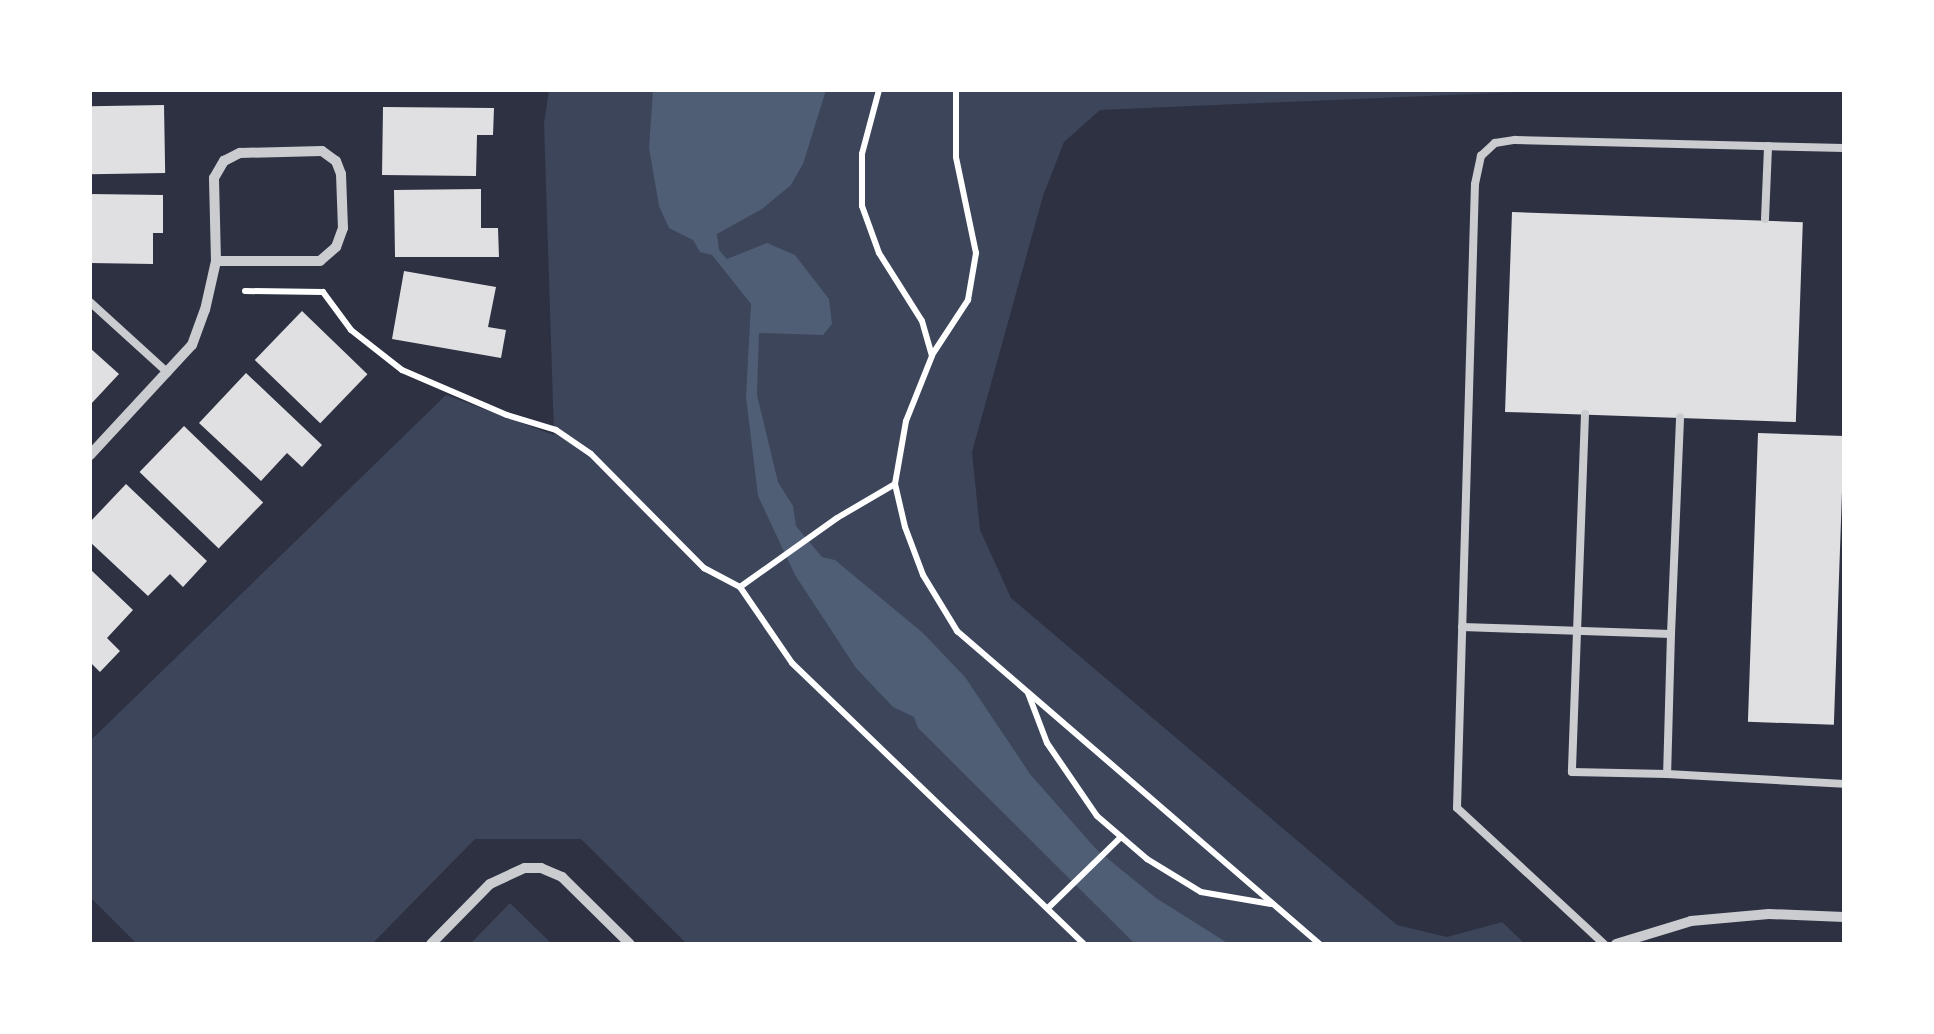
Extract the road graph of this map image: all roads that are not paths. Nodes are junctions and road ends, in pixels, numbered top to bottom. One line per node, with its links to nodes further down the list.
1 (1768, 146): 2 (lane); 3 (lane); 10 (lane)
2 (1844, 148)
3 (1766, 219)
4 (216, 262): 4 (street); 6 (street)
5 (90, 302): 6 (lane)
6 (169, 374): 9 (street)
7 (1585, 414): 11 (lane)
8 (1680, 416): 12 (lane)
9 (90, 455)
10 (1462, 627): 11 (lane); 18 (lane)
11 (1576, 631): 12 (lane); 13 (lane)
12 (1671, 634): 13 (lane)
13 (1667, 774): 14 (lane)
14 (1844, 784)
15 (1844, 917): 19 (street)
16 (431, 944): 17 (street)
17 (630, 944)
18 (1604, 944)
19 (1616, 944)

